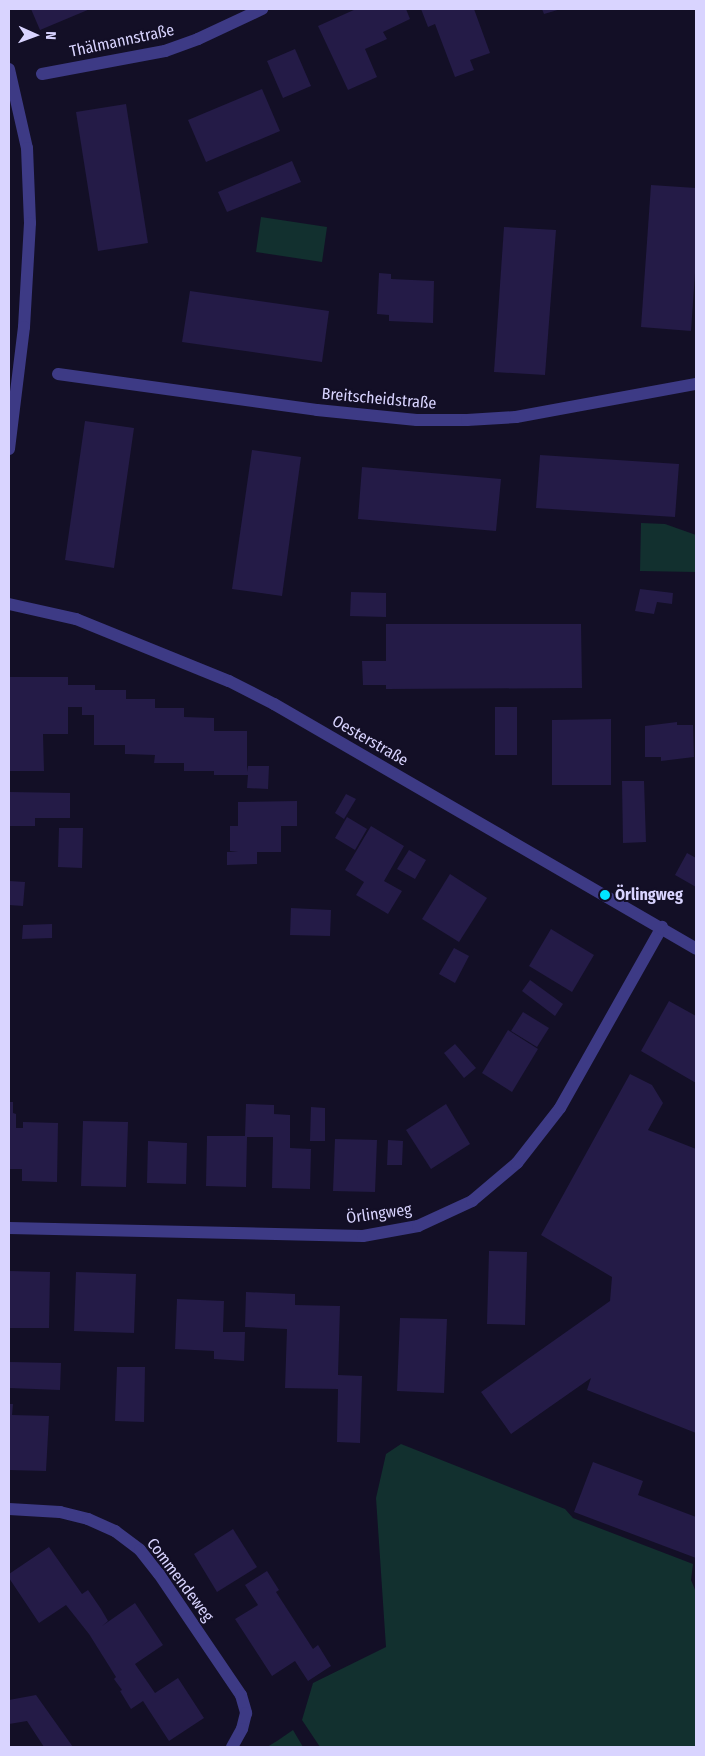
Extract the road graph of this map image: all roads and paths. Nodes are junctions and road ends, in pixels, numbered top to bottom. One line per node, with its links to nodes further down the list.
1 (262, 9): 2 (street, Thälmannstraße)
2 (42, 74)
3 (9, 75): 6 (street)
4 (58, 374): 5 (street, Breitscheidstraße)
5 (696, 384)
6 (9, 449)
7 (9, 604): 8 (street, Oesterstraße)
8 (662, 927): 9 (street, Oesterstraße); 10 (street, Örlingweg)
9 (696, 949)
10 (9, 1228)
11 (9, 1508): 12 (street, Commendeweg)
12 (232, 1747)

